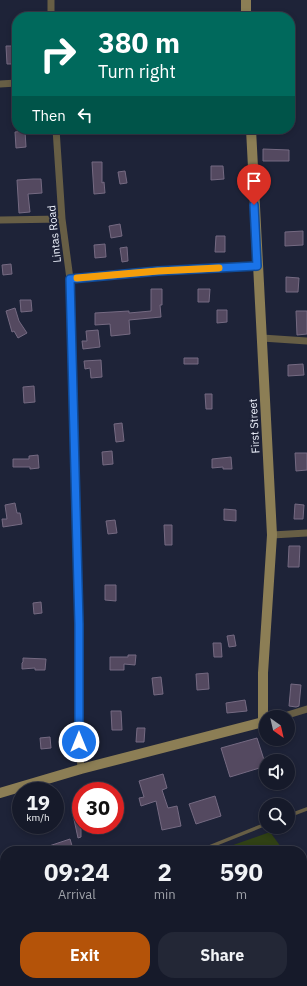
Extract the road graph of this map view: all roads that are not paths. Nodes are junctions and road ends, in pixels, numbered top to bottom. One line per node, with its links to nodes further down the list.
1 (51, 0): 3 (street)
2 (246, 0): 4 (street)
3 (52, 12)
4 (246, 12)
5 (12, 83): 6 (street)
6 (0, 84)
7 (56, 134): 9 (street, Lintas Road)
8 (251, 134): 11 (street, First Street)
9 (62, 219): 10 (street); 12 (street, Lintas Road)
10 (0, 220)
11 (257, 266): 12 (street); 13 (street, First Street)
12 (70, 279): 21 (street, Lintas Road)
13 (262, 338): 14 (street); 16 (street, First Street)
14 (307, 341)
15 (307, 533): 16 (street)
16 (272, 535): 17 (street, First Street)
17 (264, 710)
18 (307, 710): 19 (street)
19 (295, 713)
20 (259, 723): 21 (street)
21 (81, 769): 22 (street)
22 (0, 793)
23 (307, 809): 24 (lane)
24 (295, 813)
25 (259, 827): 26 (lane)
26 (211, 846)

